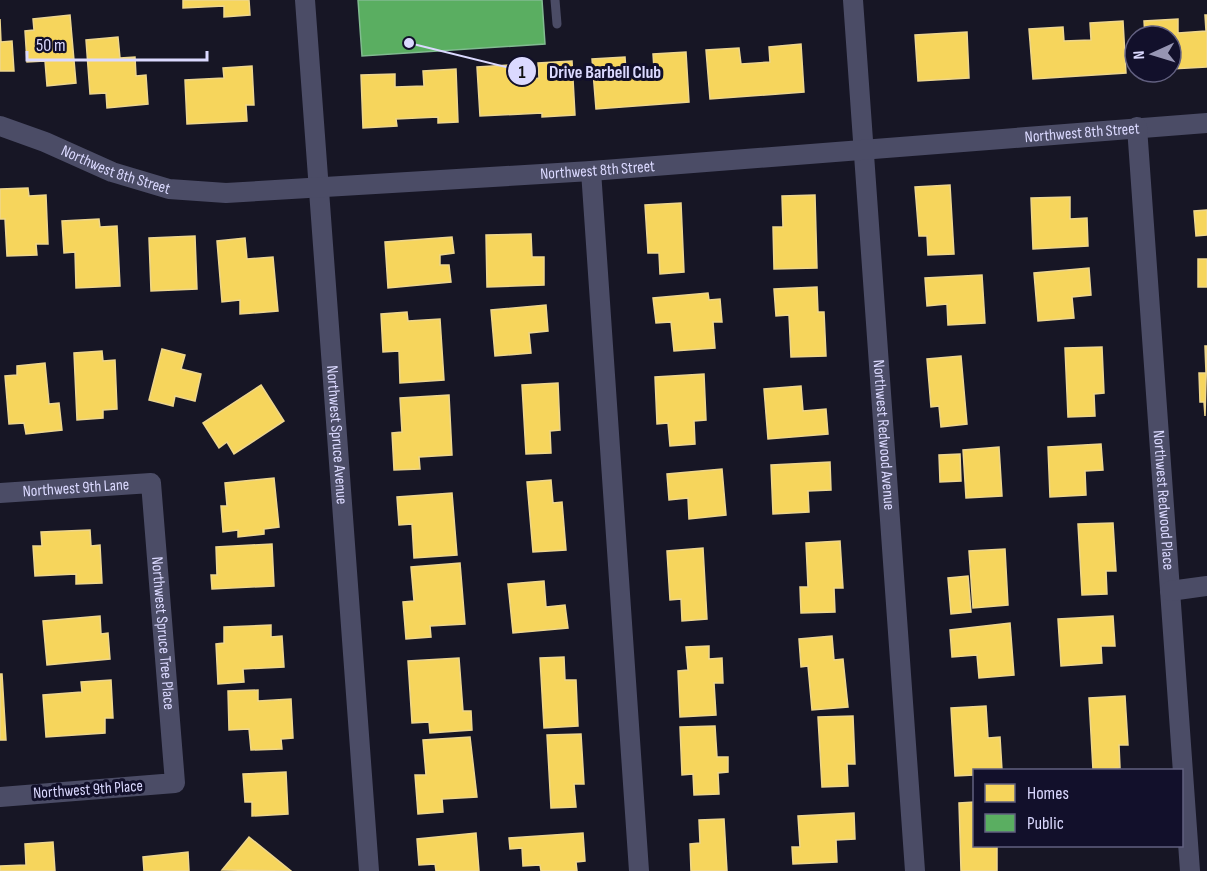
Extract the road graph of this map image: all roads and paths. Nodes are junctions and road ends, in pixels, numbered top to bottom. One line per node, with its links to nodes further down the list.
1 (304, 0): 10 (street, Northwest Spruce Avenue)
2 (555, 0): 4 (lane)
3 (853, 0): 8 (street, Northwest Redwood Avenue)
4 (556, 24)
5 (1207, 123): 7 (street, Northwest 8th Street)
6 (0, 126): 10 (street, Northwest 8th Street)
7 (1137, 127): 8 (street, Northwest 8th Street); 14 (street, Northwest Redwood Place)
8 (864, 149): 9 (street, Northwest 8th Street); 21 (street, Northwest Redwood Avenue)
9 (591, 171): 10 (street, Northwest 8th Street); 20 (street)
10 (317, 187): 19 (street, Northwest Spruce Avenue)
11 (151, 483): 12 (street, Northwest 9th Lane); 17 (street, Northwest Spruce Tree Place)
12 (0, 494)
13 (1207, 586): 14 (street)
14 (1170, 591): 15 (street, Northwest Redwood Place)
15 (1183, 769)
16 (1183, 773): 22 (street, Northwest Redwood Place)
17 (176, 783): 18 (street, Northwest 9th Place)
18 (0, 797)
19 (369, 871)
20 (639, 871)
21 (915, 871)
22 (1190, 871)

